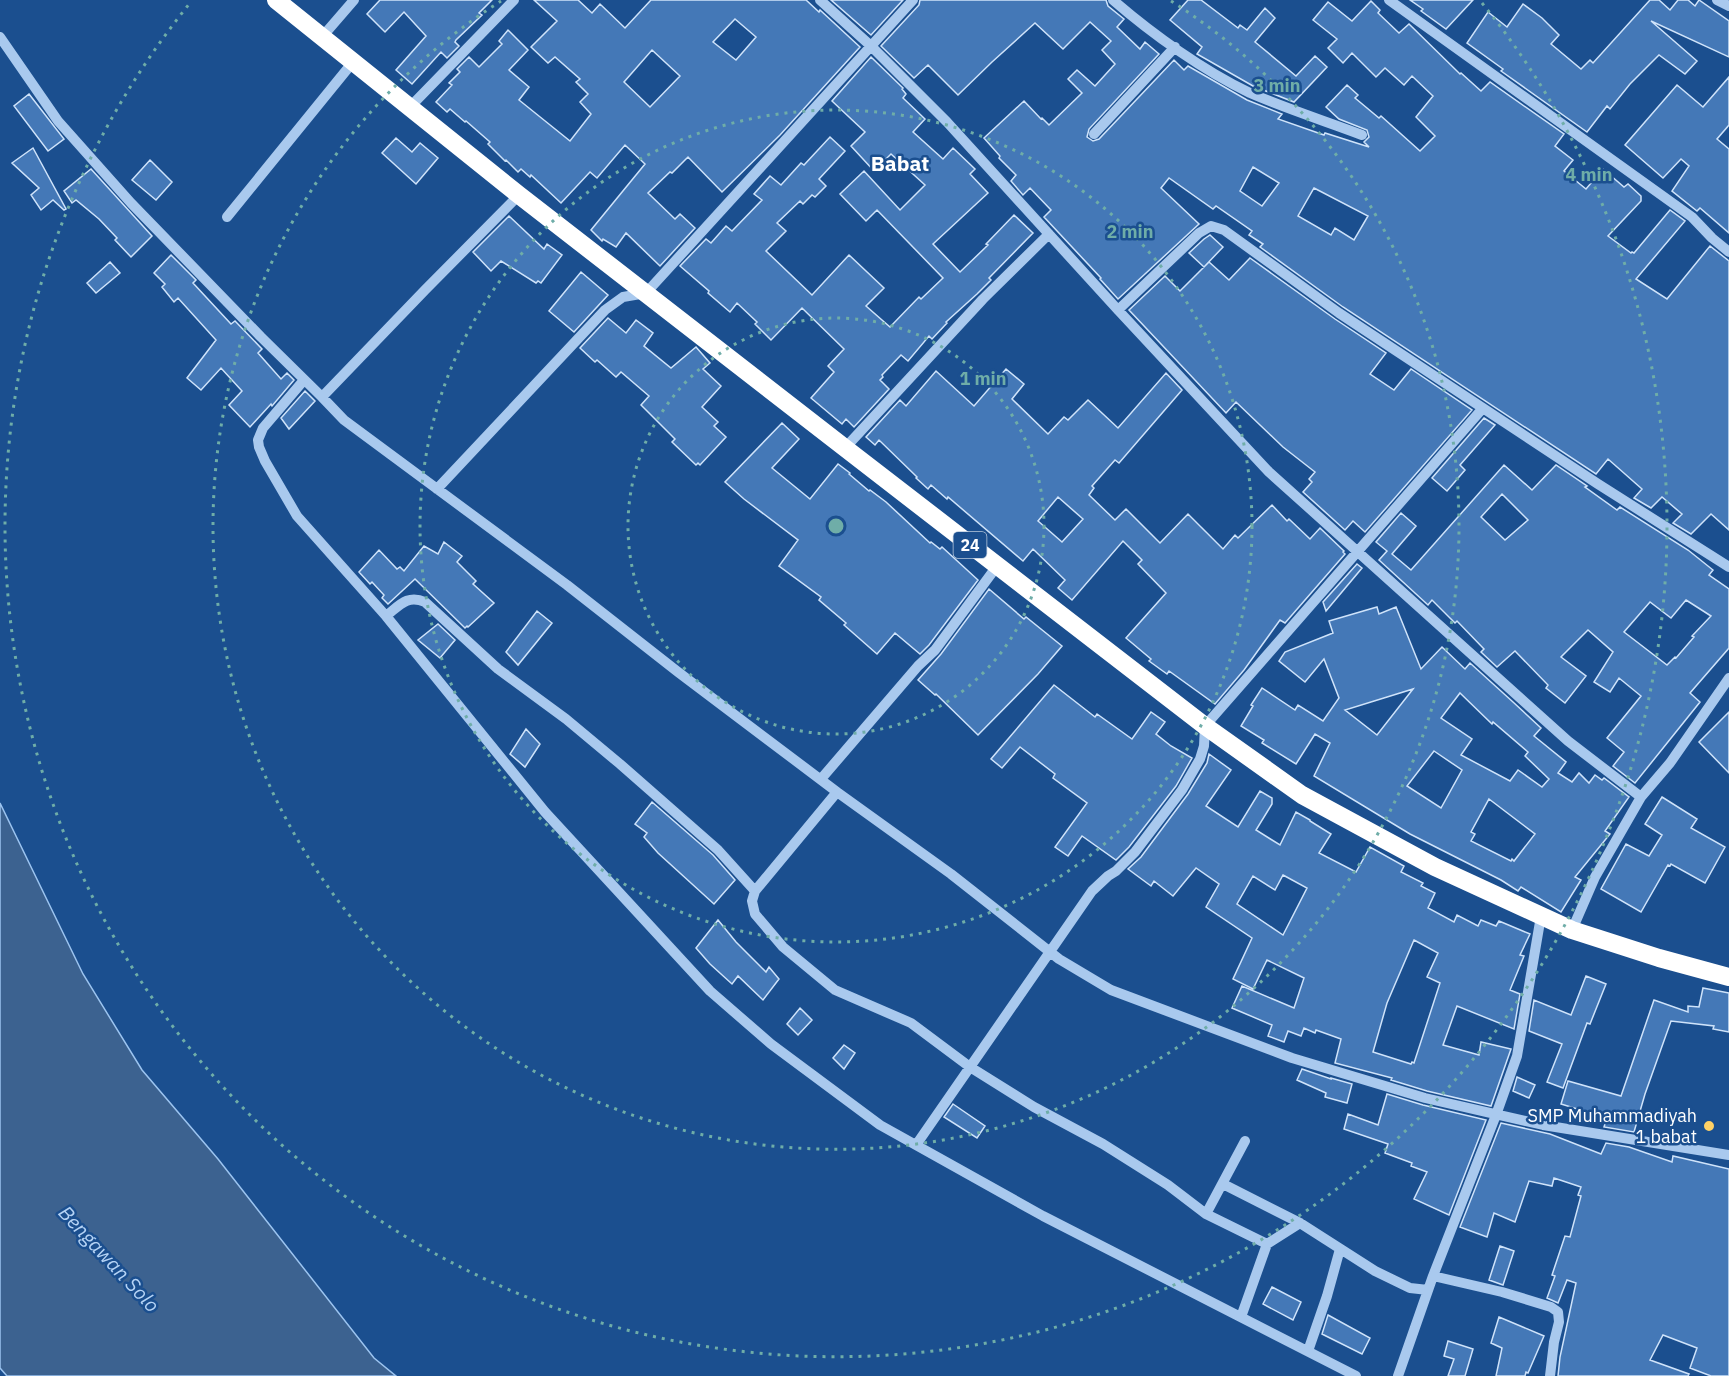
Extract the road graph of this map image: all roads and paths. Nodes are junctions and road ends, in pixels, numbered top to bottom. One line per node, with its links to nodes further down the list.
1 (276, 0): 11 (highway, 24)
2 (354, 0): 11 (street)
3 (514, 0): 15 (street)
4 (820, 0): 12 (street)
5 (913, 0): 12 (street)
6 (1113, 0): 13 (street)
7 (1389, 0): 21 (street)
8 (1717, 0): 9 (street)
9 (1729, 6)
10 (0, 37): 24 (street)
11 (322, 37): 14 (highway, 24)
12 (872, 46): 20 (street); 22 (street)
13 (1175, 47): 16 (street); 17 (street)
14 (353, 62): 15 (highway, 24); 19 (street)
15 (410, 107): 18 (highway, 24)
16 (1094, 134)
17 (1362, 135)
18 (519, 195): 22 (highway, 24); 25 (street)
19 (227, 217)
20 (1049, 234): 23 (street); 27 (street)
21 (1729, 252)
22 (646, 293): 27 (highway, 24); 28 (street)
23 (1118, 310): 26 (street); 29 (street)
24 (304, 380): 25 (street); 32 (street)
25 (322, 397): 28 (street)
26 (1483, 408): 29 (street); 31 (street)
27 (845, 448): 30 (highway, 24)
28 (437, 489): 35 (street)
29 (1358, 552): 34 (street); 37 (street)
30 (997, 566): 34 (highway, 24); 35 (street)
31 (1729, 567)
32 (386, 616): 38 (street); 46 (street)
33 (1729, 678): 37 (street)
34 (1205, 726): 39 (highway, 24); 41 (street)
35 (821, 779): 36 (street)
36 (837, 792): 38 (street); 41 (street)
37 (1641, 797): 40 (street)
38 (755, 891): 43 (street)
39 (1541, 916): 40 (highway, 24); 44 (street)
40 (1572, 930): 42 (highway, 24)
41 (1051, 952): 43 (street); 44 (street)
42 (1729, 977)
43 (970, 1067): 46 (street); 49 (street)
44 (1496, 1115): 47 (street); 53 (street)
45 (1245, 1141): 48 (street)
46 (916, 1145): 55 (street)
47 (1729, 1155)
48 (1223, 1184): 49 (street); 50 (street)
49 (1206, 1214): 51 (street)
50 (1300, 1223): 51 (street); 52 (street)
51 (1267, 1244): 55 (street)
52 (1340, 1249): 54 (street); 56 (street)
53 (1433, 1276): 54 (street); 59 (street)
54 (1428, 1290): 58 (street)
55 (1241, 1317): 56 (street)
56 (1308, 1351): 57 (street)
57 (1356, 1376)
58 (1398, 1376)
59 (1550, 1376)

